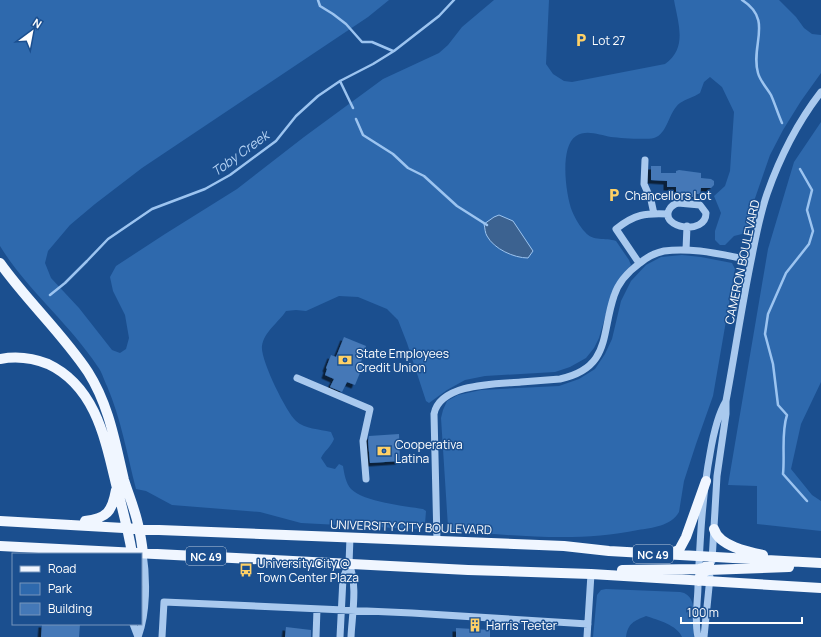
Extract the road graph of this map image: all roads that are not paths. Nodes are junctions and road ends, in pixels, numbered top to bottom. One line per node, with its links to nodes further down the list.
1 (821, 92): 7 (street, CAMERON BOULEVARD)
2 (644, 160): 3 (street)
3 (654, 214): 4 (street); 8 (street)
4 (668, 214): 5 (street); 5 (street)
5 (687, 226): 6 (street)
6 (686, 250): 7 (street); 8 (street)
7 (752, 260): 12 (street, CAMERON BOULEVARD)
8 (639, 263): 22 (street)
9 (0, 264): 19 (main road)
10 (0, 359): 15 (main road)
11 (297, 378): 13 (street)
12 (726, 401): 14 (street, CAMERON BOULEVARD); 20 (street, CAMERON BOULEVARD)
13 (366, 479)
14 (706, 481): 26 (main road, NC 49); 27 (street, CAMERON BOULEVARD)
15 (116, 486): 17 (main road); 18 (main road)
16 (0, 521): 17 (main road, UNIVERSITY CITY BOULEVARD / NC 49)
17 (60, 524): 18 (main road, UNIVERSITY CITY BOULEVARD / NC 49)
18 (128, 528): 19 (main road, UNIVERSITY CITY BOULEVARD / NC 49); 24 (main road)
19 (139, 528): 21 (main road, UNIVERSITY CITY BOULEVARD / NC 49); 25 (main road)
20 (714, 529): 28 (street, CAMERON BOULEVARD); 29 (main road)
21 (350, 537): 22 (main road, UNIVERSITY CITY BOULEVARD / NC 49); 30 (street)
22 (437, 541): 26 (main road, UNIVERSITY CITY BOULEVARD / NC 49)
23 (0, 546): 24 (main road, NC 49)
24 (132, 553): 25 (main road, NC 49)
25 (143, 553): 30 (main road, NC 49); 41 (street)
26 (666, 554): 27 (main road, UNIVERSITY CITY BOULEVARD / NC 49)
27 (700, 556): 28 (main road, UNIVERSITY CITY BOULEVARD / NC 49); 32 (street, CAMERON BOULEVARD)
28 (712, 557): 29 (main road, UNIVERSITY CITY BOULEVARD / NC 49); 32 (main road); 33 (street, CAMERON BOULEVARD)
29 (792, 562): 31 (main road, UNIVERSITY CITY BOULEVARD / NC 49)
30 (349, 564): 34 (main road, NC 49); 39 (street); 40 (street)
31 (821, 564): 33 (main road)
32 (699, 569): 34 (main road); 35 (street, CAMERON BOULEVARD)
33 (711, 570): 35 (main road); 36 (street, CAMERON BOULEVARD)
34 (591, 574): 35 (main road, NC 49); 42 (street)
35 (699, 581): 36 (main road, NC 49); 51 (street, CAMERON BOULEVARD)
36 (710, 582): 37 (main road, NC 49); 52 (street, CAMERON BOULEVARD)
37 (821, 588)
38 (317, 609): 39 (street); 46 (street); 47 (street)
39 (341, 610): 40 (street); 48 (street)
40 (352, 611): 42 (street); 49 (street)
41 (142, 624)
42 (588, 624): 50 (street)
43 (133, 625): 45 (street)
44 (142, 625): 45 (street)
45 (138, 637)
46 (162, 637)
47 (316, 637)
48 (340, 637)
49 (351, 637)
50 (587, 637)
51 (698, 637)
52 (704, 637)

